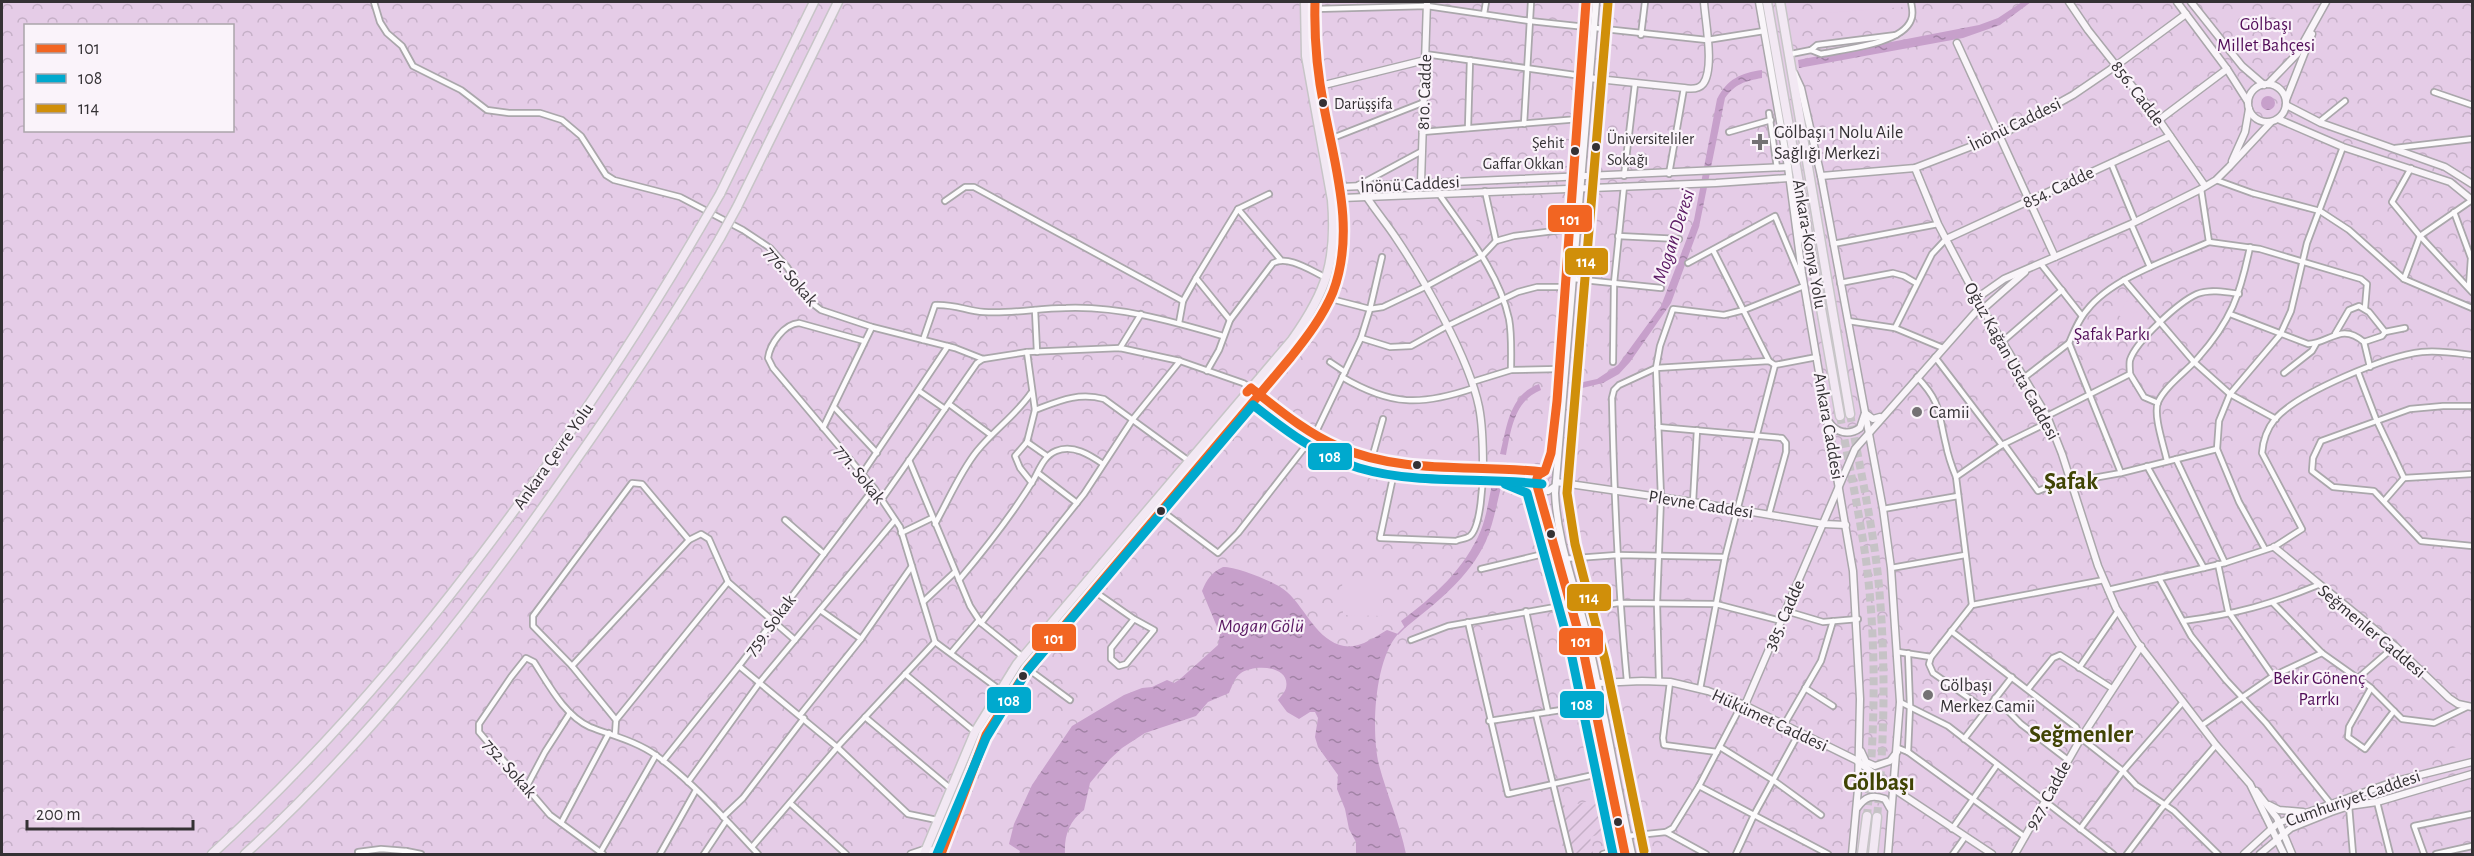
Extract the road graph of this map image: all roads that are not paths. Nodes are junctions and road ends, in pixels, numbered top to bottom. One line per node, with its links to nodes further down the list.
1 (375, 2): 160 (street, 776. Sokak)
2 (814, 2): 444 (highway, Ankara Çevre Yolu, bridge)
3 (838, 2): 445 (highway, Ankara Çevre Yolu, bridge)
4 (1305, 2): 128 (highway)
5 (1486, 2): 22 (street)
6 (1531, 2): 24 (street)
7 (1586, 2): 25 (street)
8 (1596, 2): 27 (street)
9 (1645, 2): 29 (street)
10 (1704, 2): 31 (street)
11 (1759, 2): 28 (street)
12 (1767, 2): 81 (highway, Ankara-Konya Yolu)
13 (1780, 2): 34 (highway)
14 (1911, 2): 30 (street)
15 (2069, 2): 37 (street, 856. Cadde)
16 (2177, 2): 23 (street)
17 (2191, 2): 44 (street)
18 (2326, 2): 26 (street)
19 (1395, 4): 20 (street); 21 (street)
20 (1427, 4): 22 (street); 35 (street, 810. Cadde)
21 (1315, 5): 45 (highway)
22 (1484, 14): 24 (street)
23 (2186, 14): 37 (street, İnönü Caddesi); 39 (street)
24 (1530, 21): 25 (street); 38 (street)
25 (1585, 28): 27 (street); 41 (street)
26 (2314, 28): 44 (street); 49 (street)
27 (1593, 29): 29 (street); 42 (street)
28 (1764, 31): 31 (street); 71 (street)
29 (1641, 34): 31 (street)
30 (1896, 35): 33 (street); 33 (street)
31 (1707, 40): 46 (street)
32 (1957, 43): 63 (street)
33 (1811, 50): 34 (street)
34 (1791, 54): 40 (highway)
35 (1425, 57): 36 (street); 45 (street); 50 (street, 810. Cadde)
36 (1470, 60): 38 (street); 60 (street)
37 (2117, 65): 56 (street, 856. Cadde); 63 (street, İnönü Caddesi)
38 (1528, 68): 41 (street); 59 (street)
39 (2227, 69): 51 (street); 56 (street)
40 (1794, 73): 80 (street, Ankara Caddesi); 214 (highway)
41 (1582, 76): 42 (street); 54 (street)
42 (1590, 79): 43 (street); 83 (street)
43 (1635, 84): 46 (street); 79 (street)
44 (2266, 84): 49 (street); 51 (street)
45 (1320, 86): 65 (highway)
46 (1684, 88): 78 (street)
47 (2434, 92): 52 (street)
48 (2345, 101): 58 (street)
49 (2286, 103): 57 (street); 58 (street)
50 (1422, 104): 61 (street, 810. Cadde); 65 (street)
51 (2249, 105): 57 (street); 72 (street)
52 (2472, 105)
53 (1769, 112): 55 (street)
54 (1579, 119): 59 (street); 82 (street)
55 (1771, 120): 62 (street); 73 (street)
56 (2159, 120): 64 (street, 856. Cadde)
57 (2274, 121): 67 (street); 72 (street)
58 (2319, 122): 68 (street)
59 (1524, 124): 60 (street)
60 (1468, 128): 61 (street)
61 (1422, 132): 69 (street, 810. Cadde)
62 (1729, 132)
63 (2001, 135): 74 (street, İnönü Caddesi); 100 (street)
64 (2170, 136): 70 (street, 854. Cadde); 94 (street, 856. Cadde)
65 (1330, 139): 91 (highway)
66 (2472, 139): 68 (street)
67 (2343, 147): 75 (street); 104 (street)
68 (2392, 148): 88 (street)
69 (1422, 152): 85 (street, 810. Cadde); 89 (street)
70 (2111, 163): 100 (street, 854. Cadde); 106 (street)
71 (1788, 167): 73 (street, İnönü Caddesi); 81 (street)
72 (2229, 167): 84 (street)
73 (1777, 168): 76 (street, İnönü Caddesi)
74 (1915, 168): 80 (street, İnönü Caddesi); 107 (street, Oğuz Kağan Usta Caddesi)
75 (2410, 168): 101 (street); 110 (street)
76 (1717, 171): 77 (street, İnönü Caddesi); 86 (street)
77 (1692, 172): 78 (street, İnönü Caddesi); 87 (street)
78 (1668, 174): 79 (street, İnönü Caddesi)
79 (1624, 176): 83 (street, İnönü Caddesi)
80 (1821, 176): 115 (street, Ankara Caddesi)
81 (1794, 177): 86 (street); 135 (street, Ankara Caddesi); 216 (highway, Ankara-Konya Yolu)
82 (1574, 178): 83 (street, İnönü Caddesi); 85 (street, İnönü Caddesi); 92 (street)
83 (1583, 178): 93 (street)
84 (2216, 180): 94 (street); 104 (street)
85 (1421, 182): 89 (street, İnönü Caddesi)
86 (1716, 183): 87 (street)
87 (1692, 184): 90 (street)
88 (2472, 184)
89 (1359, 186): 91 (street, İnönü Caddesi); 98 (street)
90 (1623, 186): 93 (street); 109 (street)
91 (1340, 187): 99 (highway)
92 (1573, 188): 93 (street); 95 (street); 108 (street)
93 (1582, 188): 129 (street)
94 (2203, 188): 106 (street); 114 (street)
95 (1484, 190): 96 (street); 113 (street)
96 (1437, 192): 98 (street); 118 (street)
97 (1269, 194): 103 (street)
98 (1365, 196): 99 (street); 136 (street)
99 (1342, 198): 142 (highway)
100 (2030, 200): 112 (street, 854. Cadde); 120 (street)
101 (2472, 200): 105 (street)
102 (945, 201): 145 (street)
103 (1238, 209): 121 (street); 127 (street)
104 (2320, 211): 122 (street); 130 (street)
105 (2454, 212): 110 (street); 139 (street)
106 (2133, 223): 120 (street); 125 (street)
107 (1938, 224): 112 (street, Oğuz Kağan Usta Caddesi); 115 (street)
108 (1570, 229): 113 (street); 137 (street)
109 (1618, 236): 111 (street); 132 (street)
110 (2420, 236): 130 (street); 139 (street)
111 (1679, 239)
112 (1946, 239): 134 (street); 144 (street, Oğuz Kağan Usta Caddesi)
113 (1496, 241): 118 (street)
114 (2209, 242): 116 (street); 125 (street)
115 (1833, 244): 133 (street, Ankara Caddesi)
116 (2250, 247): 122 (street); 141 (street)
117 (1713, 250): 123 (street); 135 (street); 151 (street)
118 (1482, 256): 136 (street); 143 (street)
119 (1382, 257): 149 (street)
120 (2055, 257): 124 (street)
121 (1281, 259): 128 (street); 155 (street)
122 (2303, 261): 147 (street); 165 (street)
123 (1688, 263)
124 (2040, 264): 126 (street); 140 (street)
125 (2151, 267): 131 (street)
126 (2026, 271): 144 (street); 146 (street, 385. Cadde)
127 (1196, 278): 145 (street); 155 (street)
128 (1327, 278): 201 (highway)
129 (1574, 279): 132 (street); 255 (street)
130 (2404, 279): 148 (street)
131 (2124, 280): 154 (street); 157 (street)
132 (1614, 283): 138 (street); 186 (street)
133 (1840, 283): 134 (street); 156 (street, Ankara Caddesi)
134 (1916, 283): 161 (street)
135 (1804, 286): 151 (street); 180 (street, Ankara Caddesi)
136 (1425, 287): 149 (street); 159 (street)
137 (1566, 287): 143 (street); 191 (street)
138 (1661, 288)
139 (2471, 290)
140 (2062, 291): 154 (street); 170 (street)
141 (2239, 294): 153 (street); 157 (street)
142 (1330, 298): 149 (street); 206 (highway)
143 (1503, 298): 159 (street); 192 (street)
144 (1977, 298): 146 (street, Oğuz Kağan Usta Caddesi)
145 (1183, 301): 158 (street)
146 (1982, 308): 170 (street, Oğuz Kağan Usta Caddesi); 176 (street, 385. Cadde)
147 (2365, 308): 163 (street); 164 (street)
148 (2472, 308)
149 (1370, 309): 167 (street)
150 (1035, 310): 152 (street); 168 (street); 178 (street)
151 (1744, 310): 184 (street); 190 (street)
152 (1141, 314): 158 (street); 175 (street)
153 (2230, 314): 165 (street); 187 (street)
154 (2082, 316): 172 (street)
155 (1230, 320): 166 (street)
156 (1848, 321): 161 (street); 213 (street, Ankara Caddesi)
157 (2159, 322): 187 (street); 197 (street)
158 (1179, 323): 166 (street)
159 (1447, 326): 167 (street); 200 (street)
160 (872, 327): 168 (street, 776. Sokak); 169 (street)
161 (1895, 328): 176 (street)
162 (2405, 328): 163 (street)
163 (2385, 332): 171 (street)
164 (2335, 334): 171 (street); 173 (street)
165 (2280, 335): 173 (street); 205 (street)
166 (1222, 336): 193 (street)
167 (1360, 338): 196 (street)
168 (923, 340): 174 (street, 776. Sokak)
169 (864, 341): 210 (street); 224 (street, 771. Sokak)
170 (2002, 342): 199 (street, Oğuz Kağan Usta Caddesi)
171 (2364, 342): 189 (street)
172 (2070, 343): 199 (street); 204 (street)
173 (2316, 344): 195 (street)
174 (948, 346): 182 (street, 776. Sokak); 202 (street)
175 (1120, 348): 178 (street, 776. Sokak); 183 (street, 776. Sokak)
176 (1943, 348): 181 (street, 385. Cadde)
177 (1027, 352): 178 (street, 776. Sokak); 182 (street, 776. Sokak); 203 (street)
178 (1037, 352)
179 (2472, 355): 189 (street)
180 (1817, 357): 188 (street); 218 (street, Ankara Caddesi)
181 (1935, 357): 198 (street, 385. Cadde); 231 (street)
182 (983, 359): 208 (street)
183 (1180, 361): 193 (street, 776. Sokak); 219 (street)
184 (1769, 361): 188 (street); 190 (street)
185 (1330, 362): 196 (street)
186 (1613, 362)
187 (2194, 362): 205 (street); 207 (street)
188 (1775, 365): 229 (street)
189 (2370, 366): 194 (street)
190 (1656, 368): 223 (street); 260 (street)
191 (1559, 369): 192 (street); 247 (street)
192 (1511, 370): 200 (street)
193 (1207, 371): 201 (street, 776. Sokak)
194 (2358, 372): 221 (street); 222 (street)
195 (2284, 373)
196 (1344, 374): 200 (street); 227 (street)
197 (2130, 374): 204 (street); 207 (street)
198 (1917, 377): 215 (street, 385. Cadde); 252 (street)
199 (2025, 377): 220 (street, Oğuz Kağan Usta Caddesi)
200 (1473, 385): 245 (street)
201 (1251, 388): 206 (street); 240 (highway)
202 (919, 391): 211 (street); 233 (street)
203 (1031, 393): 212 (street); 228 (street)
204 (2091, 394): 220 (street); 249 (street)
205 (2230, 394): 221 (street); 232 (street)
206 (1259, 395): 227 (street); 269 (highway)
207 (2158, 403): 241 (street)
208 (949, 404): 211 (street); 228 (street)
209 (2472, 406): 222 (street)
210 (834, 407): 224 (street); 233 (street)
211 (945, 409): 239 (street)
212 (1035, 410): 219 (street); 230 (street)
213 (1865, 413): 215 (street); 218 (street); 226 (street, Ankara Caddesi)
214 (1850, 414)
215 (1882, 415): 226 (street, 385. Cadde)
216 (1840, 416)
217 (1383, 418): 237 (street)
218 (1827, 418): 258 (street, Ankara Caddesi)
219 (1133, 419): 240 (street); 243 (street)
220 (2048, 419): 231 (street); 254 (street, Oğuz Kağan Usta Caddesi)
221 (2276, 419): 279 (street)
222 (2376, 419): 253 (street); 264 (street)
223 (1658, 427): 225 (street); 262 (street)
224 (823, 428): 250 (street, 771. Sokak)
225 (1697, 430): 229 (street); 265 (street)
226 (1868, 431): 234 (street, 385. Cadde); 236 (street, Ankara Caddesi)
227 (1316, 434): 237 (street); 269 (street)
228 (991, 435): 273 (street)
229 (1757, 435): 267 (street); 270 (street)
230 (1027, 441): 235 (street); 256 (street)
231 (2003, 445): 252 (street); 254 (street)
232 (2217, 449): 238 (street); 280 (street)
233 (877, 453): 250 (street)
234 (1852, 454): 236 (street); 258 (street, 385. Cadde)
235 (1047, 456): 243 (street); 248 (street)
236 (1873, 456): 268 (street, Ankara Caddesi)
237 (1372, 458): 242 (street)
238 (2176, 459): 241 (street); 289 (street)
239 (909, 460): 263 (street); 273 (street)
240 (1190, 461): 335 (highway)
241 (2167, 461): 244 (street)
242 (1396, 463): 245 (street); 245 (street)
243 (1103, 464): 266 (street)
244 (2147, 466): 249 (street); 292 (street)
245 (1483, 467): 246 (street)
246 (1503, 468): 247 (street); 257 (street)
247 (1544, 472): 255 (street); 257 (street)
248 (1038, 473): 256 (street); 266 (street)
249 (2121, 473): 254 (street)
250 (862, 474): 259 (street, 771. Sokak)
251 (2472, 474): 253 (street)
252 (1956, 477): 261 (street)
253 (2404, 478): 264 (street)
254 (2071, 480): 298 (street, Oğuz Kağan Usta Caddesi)
255 (1555, 482): 257 (street); 260 (street, Plevne Caddesi); 287 (street)
256 (1032, 483): 297 (street)
257 (1537, 484): 281 (street)
258 (1839, 485): 274 (street, 385. Cadde); 275 (street, Ankara Caddesi)
259 (874, 488): 263 (street, 771. Sokak); 282 (street, 759. Sokak)
260 (1614, 491): 262 (street, Plevne Caddesi); 283 (street)
261 (1958, 496): 268 (street); 284 (street)
262 (1661, 497): 265 (street, Plevne Caddesi); 285 (street)
263 (882, 500): 272 (street, 771. Sokak)
264 (2384, 501): 278 (street)
265 (1693, 502): 267 (street, Plevne Caddesi)
266 (1077, 503): 319 (street)
267 (1737, 509): 270 (street, Plevne Caddesi); 286 (street)
268 (1883, 509): 293 (street, Ankara Caddesi)
269 (1162, 511): 302 (highway)
270 (1768, 514): 274 (street, Plevne Caddesi)
271 (785, 520): 282 (street)
272 (895, 520): 276 (street, 771. Sokak); 311 (street)
273 (934, 521): 276 (street); 295 (street)
274 (1824, 524): 275 (street, Plevne Caddesi); 312 (street, 385. Cadde)
275 (1846, 525): 317 (street, Ankara Caddesi)
276 (902, 533): 291 (street, 771. Sokak)
277 (689, 540): 299 (street); 337 (street); 337 (street)
278 (2472, 546)
279 (2274, 547): 280 (street); 300 (street, Seğmenler Caddesi)
280 (2265, 549): 289 (street)
281 (1556, 551): 288 (street); 294 (street)
282 (824, 554): 318 (street, 759. Sokak)
283 (1617, 555): 285 (street); 287 (street); 304 (street)
284 (1965, 555): 293 (street); 309 (street)
285 (1659, 556): 286 (street); 305 (street)
286 (1725, 557): 308 (street)
287 (1566, 558): 288 (street); 310 (street)
288 (1558, 559): 307 (street)
289 (2225, 563): 290 (street)
290 (2218, 564): 292 (street); 315 (street)
291 (913, 566): 303 (street, 771. Sokak); 325 (street)
292 (2204, 567): 296 (street)
293 (1891, 568): 331 (street, Ankara Caddesi)
294 (1481, 569)
295 (956, 572): 297 (street); 303 (street)
296 (2159, 578): 301 (street); 322 (street)
297 (959, 580): 319 (street)
298 (2104, 580): 301 (street, Oğuz Kağan Usta Caddesi); 309 (street)
299 (728, 582): 318 (street); 373 (street)
300 (2318, 585): 306 (street); 330 (street, Seğmenler Caddesi)
301 (2108, 590): 313 (street, Oğuz Kağan Usta Caddesi)
302 (1094, 591): 316 (street); 340 (highway)
303 (923, 602): 328 (street, 771. Sokak)
304 (1619, 603): 305 (street); 310 (street); 345 (street)
305 (1657, 603): 308 (street); 346 (street)
306 (2273, 603): 315 (street); 334 (street)
307 (1572, 604): 314 (street); 362 (street)
308 (1716, 604): 320 (street); 352 (street)
309 (1972, 605): 324 (street)
310 (1581, 608): 349 (street)
311 (820, 610): 325 (street); 326 (street)
312 (1786, 611): 320 (street, 385. Cadde); 321 (street)
313 (2118, 611): 329 (street, Oğuz Kağan Usta Caddesi); 339 (street)
314 (1526, 612): 323 (street); 368 (street)
315 (2230, 615): 322 (street); 342 (street)
316 (1134, 619): 316 (street)
317 (1857, 619): 321 (street); 382 (street, Ankara Caddesi)
318 (773, 621): 326 (street); 338 (street, 759. Sokak)
319 (980, 621): 332 (street); 335 (street)
320 (1781, 621): 361 (street, 385. Cadde)
321 (1833, 621): 350 (street)
322 (2183, 621): 356 (street)
323 (1468, 622): 327 (street); 374 (street)
324 (1951, 631): 336 (street); 343 (street)
325 (861, 639): 371 (street)
326 (795, 640): 347 (street)
327 (1411, 640)
328 (935, 642): 332 (street); 341 (street)
329 (2141, 646): 354 (street, 927. Cadde); 360 (street, Oğuz Kağan Usta Caddesi)
330 (2395, 646): 344 (street); 365 (street, Seğmenler Caddesi)
331 (1898, 652): 333 (street); 359 (street, Ankara Caddesi)
332 (951, 653): 355 (street)
333 (1908, 653): 336 (street); 364 (street)
334 (2322, 653): 342 (street); 344 (street)
335 (1023, 657): 355 (highway)
336 (1931, 657): 366 (street)
337 (572, 666): 373 (street)
338 (739, 666): 347 (street); 391 (street, 759. Sokak)
339 (2079, 668): 353 (street); 354 (street)
340 (1028, 669): 358 (street); 443 (highway)
341 (905, 674): 372 (street); 377 (street)
342 (2273, 676): 356 (street)
343 (2012, 677): 353 (street); 357 (street)
344 (2358, 678): 351 (street)
345 (1627, 681): 346 (street, Hükümet Caddesi); 349 (street, Hükümet Caddesi)
346 (1659, 681): 348 (street, Hükümet Caddesi)
347 (760, 682): 371 (street); 399 (street)
348 (1670, 682): 352 (street, Hükümet Caddesi); 386 (street)
349 (1598, 683): 432 (street)
350 (1805, 688): 363 (street); 375 (street)
351 (2371, 688): 367 (street); 367 (street)
352 (1700, 689): 361 (street, Hükümet Caddesi)
353 (2028, 689): 381 (street)
354 (2113, 689): 381 (street, 927. Cadde)
355 (1000, 690): 377 (highway)
356 (2241, 696): 376 (street); 412 (street)
357 (1995, 698): 366 (street); 390 (street)
358 (1070, 700)
359 (1900, 702): 364 (street); 387 (street, Ankara Caddesi)
360 (2183, 702): 376 (street, Oğuz Kağan Usta Caddesi); 395 (street)
361 (1744, 704): 375 (street, Hükümet Caddesi); 386 (street)
362 (1594, 705): 368 (street); 396 (street)
363 (1833, 706)
364 (1910, 706): 383 (street); 388 (street)
365 (2470, 707): 367 (street)
366 (1986, 710): 383 (street)
367 (2394, 711)
368 (1548, 712): 370 (street)
369 (570, 713): 379 (street, 752. Sokak); 402 (street); 402 (street, 752. Sokak)
370 (1536, 714): 374 (street); 401 (street)
371 (802, 716): 385 (street); 423 (street)
372 (865, 717): 385 (street); 404 (street)
373 (616, 720): 380 (street)
374 (1489, 721): 401 (street)
375 (1784, 725): 378 (street, Hükümet Caddesi)
376 (2201, 726): 384 (street, Oğuz Kağan Usta Caddesi)
377 (975, 732): 404 (highway)
378 (1799, 732): 392 (street, Hükümet Caddesi); 398 (street)
379 (609, 733): 380 (street, 752. Sokak); 425 (street)
380 (615, 735): 389 (street, 752. Sokak)
381 (2081, 738): 390 (street, 927. Cadde); 395 (street)
382 (1859, 739): 387 (street); 392 (street, Ankara Caddesi)
383 (1964, 739): 394 (street)
384 (2216, 745): 400 (street, Oğuz Kağan Usta Caddesi); 413 (street)
385 (837, 747): 410 (street); 424 (street)
386 (1719, 750): 398 (street); 403 (street)
387 (1898, 750): 388 (street); 405 (street, Ankara Caddesi)
388 (1908, 753): 407 (street)
389 (656, 755): 391 (street, 752. Sokak); 442 (street)
390 (2068, 760): 408 (street, 927. Cadde)
391 (663, 761): 399 (street, 752. Sokak)
392 (1859, 762): 405 (street, Hükümet Caddesi); 415 (street, Ankara Caddesi)
393 (2472, 762): 412 (street, Cumhuriyet Caddesi)
394 (1997, 765): 407 (street); 408 (street)
395 (2123, 771): 413 (street); 428 (street)
396 (1607, 772): 401 (street); 440 (street)
397 (2472, 774): 409 (street, Cumhuriyet Caddesi)
398 (1773, 780): 419 (street); 420 (street)
399 (688, 782): 406 (street, 752. Sokak)
400 (2250, 784): 411 (street); 429 (street, Oğuz Kağan Usta Caddesi)
401 (1553, 785): 452 (street)
402 (527, 786): 425 (street, 752. Sokak)
403 (1699, 786): 419 (street); 430 (street)
404 (951, 789): 424 (highway)
405 (1894, 789): 417 (street, Ankara Caddesi); 427 (street, Hükümet Caddesi)
406 (696, 790): 423 (street, 752. Sokak); 447 (street)
407 (1974, 800): 427 (street); 434 (street)
408 (2044, 802): 428 (street); 434 (street, 927. Cadde)
409 (2377, 802): 414 (street, Cumhuriyet Caddesi); 473 (street)
410 (790, 803): 437 (street); 450 (street)
411 (2268, 804): 416 (street); 426 (street)
412 (2330, 804): 416 (street, Cumhuriyet Caddesi)
413 (2165, 805): 466 (street); 467 (street)
414 (2349, 806): 431 (street, Cumhuriyet Caddesi); 472 (street)
415 (1856, 811): 417 (street); 458 (street, Ankara Caddesi)
416 (2306, 812): 426 (street, Cumhuriyet Caddesi)
417 (1892, 814): 461 (street, Ankara Caddesi)
418 (2472, 814): 474 (street)
419 (1754, 815): 456 (street); 457 (street)
420 (1821, 815)
421 (1867, 816): 459 (highway)
422 (1877, 818): 460 (highway)
423 (725, 819): 437 (street, 752. Sokak); 448 (street)
424 (938, 820): 439 (highway)
425 (561, 823): 442 (street, 752. Sokak)
426 (2278, 823): 429 (street, Cumhuriyet Caddesi); 431 (street)
427 (1952, 829): 433 (street, Hükümet Caddesi)
428 (2080, 829): 465 (street)
429 (2270, 829): 435 (street, Oğuz Kağan Usta Caddesi); 468 (street, Cumhuriyet Caddesi)
430 (1666, 832): 432 (street); 455 (street)
431 (2284, 834): 435 (street, Cumhuriyet Caddesi); 471 (street)
432 (1628, 836): 454 (street)
433 (1965, 837): 462 (street); 463 (street, Hükümet Caddesi)
434 (2025, 837): 464 (street, 927. Cadde)
435 (2276, 840): 469 (street, Cumhuriyet Caddesi); 470 (street, Oğuz Kağan Usta Caddesi)
436 (2472, 846): 475 (street)
437 (752, 847): 449 (street, 752. Sokak)
438 (358, 852): 441 (street)
439 (925, 852): 443 (street); 451 (street)
440 (1624, 852): 453 (street)
441 (405, 853): 446 (street)
442 (602, 854)
443 (941, 854)
444 (212, 855)
445 (244, 855)
446 (421, 855)
447 (660, 855)
448 (704, 855)
449 (758, 855)
450 (846, 855)
451 (911, 855)
452 (1570, 855)
453 (1603, 855)
454 (1632, 855)
455 (1706, 855)
456 (1736, 855)
457 (1828, 855)
458 (1852, 855)
459 (1862, 855)
460 (1873, 855)
461 (1888, 855)
462 (1953, 855)
463 (1992, 855)
464 (2016, 855)
465 (2113, 855)
466 (2127, 855)
467 (2218, 855)
468 (2244, 855)
469 (2260, 855)
470 (2284, 855)
471 (2292, 855)
472 (2353, 855)
473 (2390, 855)
474 (2424, 855)
475 (2436, 855)

